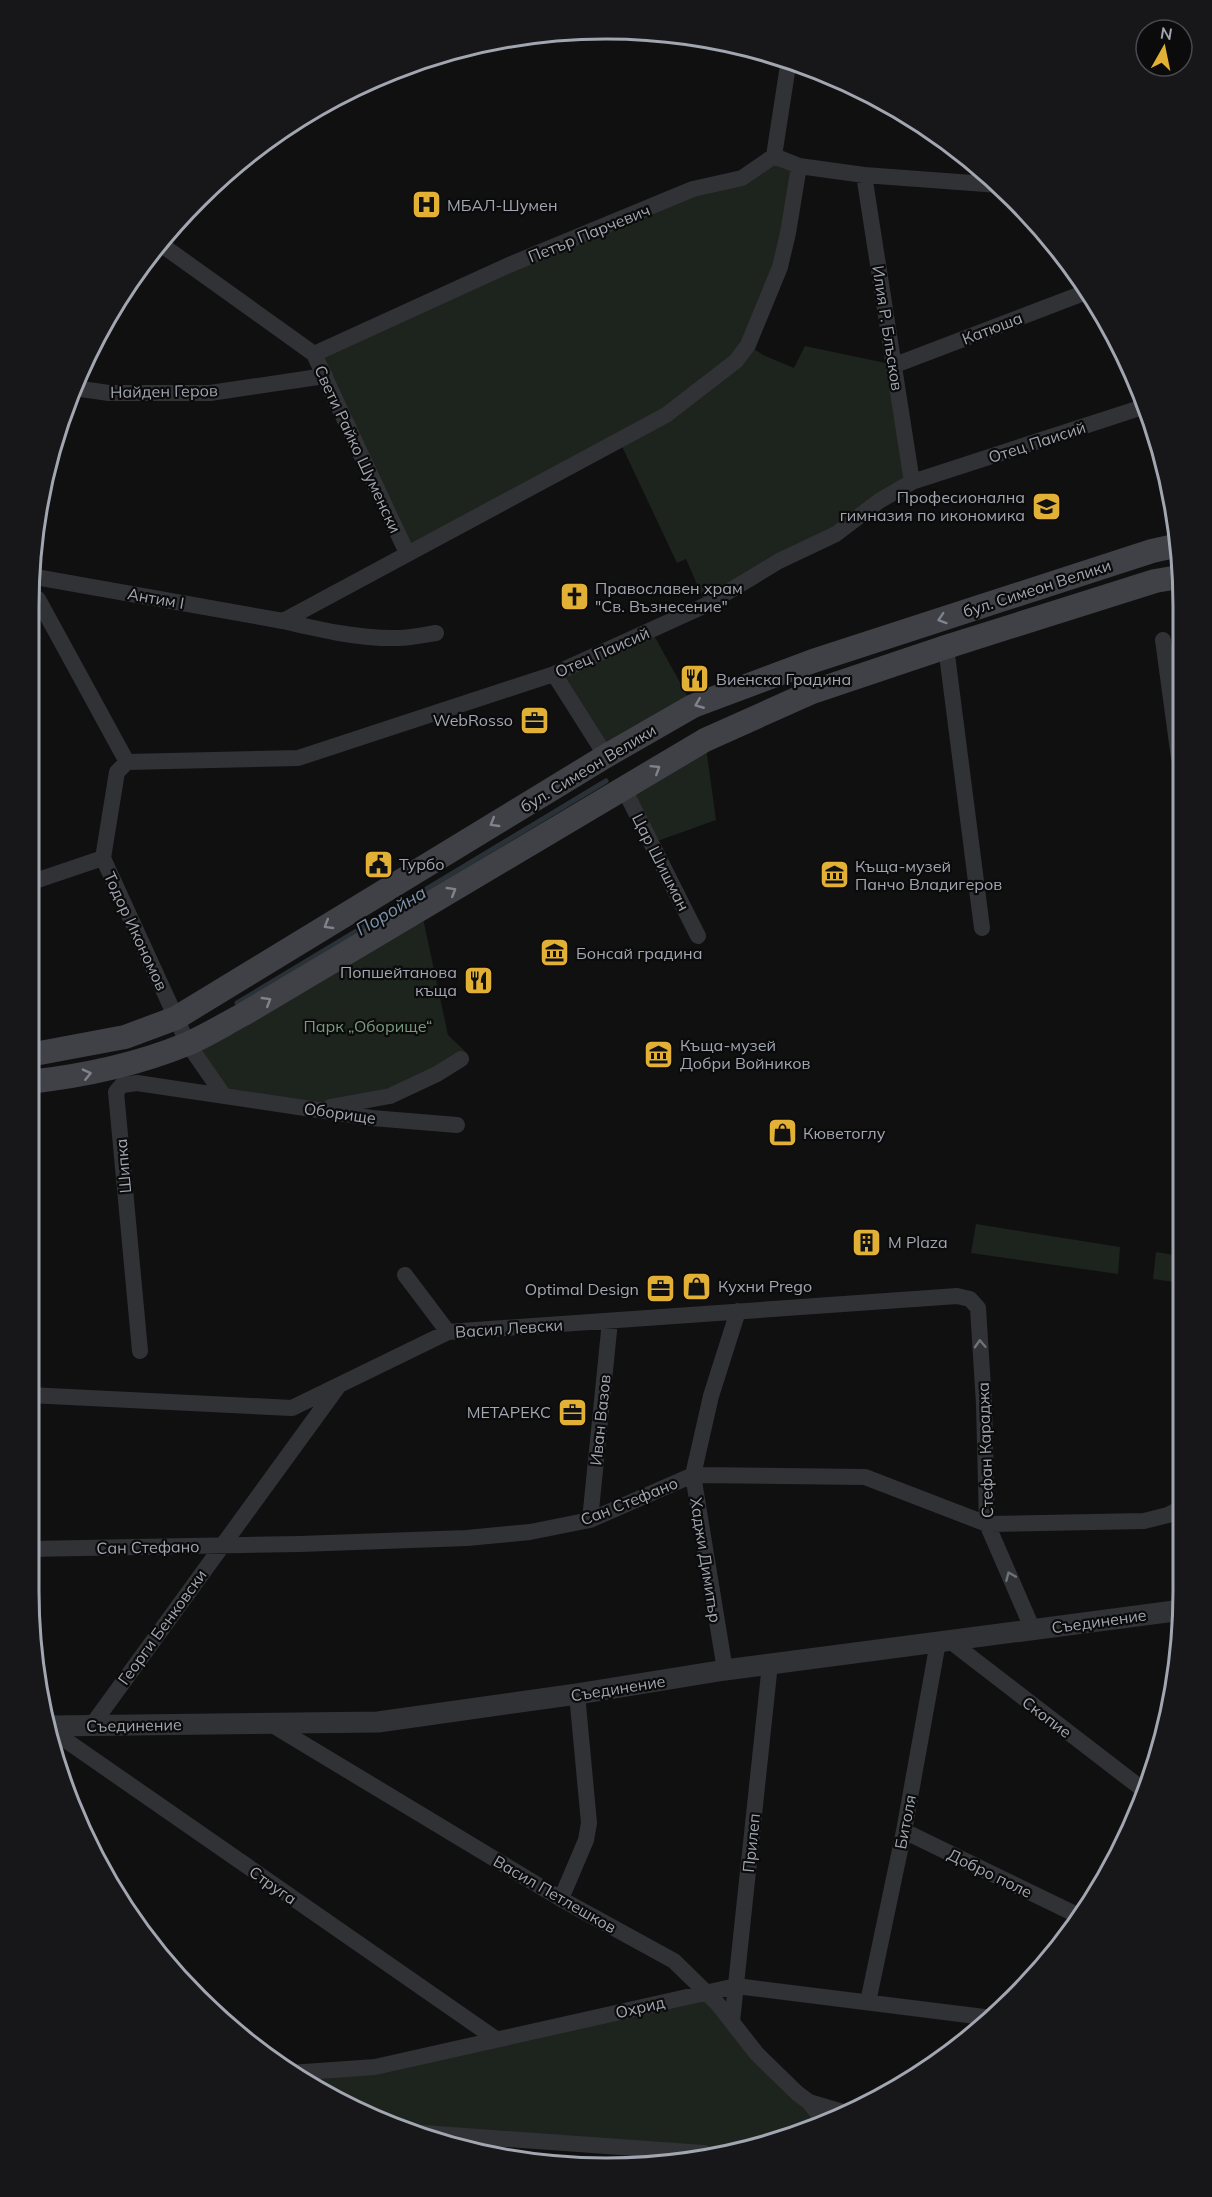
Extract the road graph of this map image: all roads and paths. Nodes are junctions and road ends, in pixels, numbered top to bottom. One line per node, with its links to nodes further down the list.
1 (787, 69): 2 (street)
2 (774, 156): 3 (street); 8 (street, Петър Парчевич)
3 (799, 166): 4 (street); 15 (street)
4 (864, 175): 5 (street); 9 (street, Илия Р. Блъсков)
5 (984, 184)
6 (166, 248): 8 (street, Свети Райко Шуменски)
7 (1079, 295): 9 (street, Катюша)
8 (314, 354): 10 (street, Свети Райко Шуменски)
9 (894, 365): 13 (street, Илия Р. Блъсков)
10 (325, 376): 11 (street, Найден Геров); 15 (street, Свети Райко Шуменски)
11 (82, 389)
12 (1137, 409): 13 (street, Отец Паисий)
13 (912, 482): 23 (street, Отец Паисий)
14 (1170, 547): 25 (main road, бул. Симеон Велики, one-way to 25)
15 (406, 553): 19 (street)
16 (40, 578): 19 (street, Антим I)
17 (1172, 578): 22 (main road, бул. Симеон Велики)
18 (39, 601): 26 (street)
19 (283, 621): 20 (street, Антим I)
20 (436, 633)
21 (1163, 640): 24 (street)
22 (946, 647): 27 (main road, бул. Симеон Велики, one-way to 22); 30 (street)
23 (554, 675): 25 (street); 26 (street, Отец Паисий)
24 (1173, 714)
25 (606, 756): 32 (main road, бул. Симеон Велики, one-way to 32)
26 (127, 762): 28 (street, Тодор Икономов)
27 (624, 789): 31 (street, Цар Шишман); 33 (main road, бул. Симеон Велики, one-way to 27)
28 (103, 858): 29 (street); 32 (street, Тодор Икономов)
29 (39, 880)
30 (982, 928)
31 (698, 936)
32 (176, 1018): 33 (street, Тодор Икономов); 34 (main road, бул. Симеон Велики)
33 (188, 1044): 36 (main road, бул. Симеон Велики, one-way to 33); 37 (street, Тодор Икономов)
34 (39, 1053)
35 (460, 1059): 38 (street)
36 (39, 1081)
37 (224, 1096): 38 (street, Оборище); 45 (street, Шипка)
38 (317, 1109): 39 (street, Оборище)
39 (457, 1125)
40 (405, 1275): 44 (street)
41 (970, 1299): 42 (street, Васил Левски); 51 (street, Стефан Караджа, one-way to 41)
42 (738, 1311): 43 (street, Васил Левски); 48 (street, Хаджи Димитър)
43 (610, 1321): 44 (street, Васил Левски); 50 (street, Иван Вазов)
44 (448, 1332): 46 (street, Васил Левски)
45 (140, 1351)
46 (339, 1385): 47 (street, Васил Левски); 52 (street, Георги Бенковски)
47 (39, 1395)
48 (693, 1475): 50 (street, Сан Стефано); 51 (street, Сан Стефано); 58 (street, Хаджи Димитър)
49 (1173, 1512): 51 (street, Сан Стефано)
50 (590, 1520): 52 (street, Сан Стефано)
51 (987, 1524): 55 (street, Стефан Караджа, one-way to 51)
52 (220, 1546): 53 (street, Сан Стефано); 61 (street, Георги Бенковски)
53 (39, 1549)
54 (1172, 1611): 55 (street, Съединение)
55 (1033, 1630): 56 (street, Съединение)
56 (944, 1641): 57 (street, Съединение); 64 (street, Скопие); 65 (street, Битоля)
57 (770, 1664): 58 (street, Съединение); 68 (street, Прилеп)
58 (725, 1670): 59 (street, Съединение)
59 (577, 1694): 60 (street, Съединение); 66 (street)
60 (269, 1723): 61 (street, Съединение); 66 (street, Васил Петлешков)
61 (92, 1725): 62 (street, Съединение)
62 (56, 1728)
63 (57, 1732): 73 (street, Струга)
64 (1138, 1785)
65 (904, 1831): 67 (street, Добро поле); 70 (street, Битоля)
66 (561, 1899): 69 (street, Васил Петлешков)
67 (1072, 1913)
68 (736, 1986): 69 (street, Охрид); 70 (street, Охрид); 72 (street, Прилеп)
69 (706, 1992): 72 (street, Васил Петлешков); 73 (street, Охрид)
70 (868, 2002): 71 (street, Охрид)
71 (981, 2017)
72 (732, 2022): 75 (street, Васил Петлешков)
73 (496, 2039): 74 (street, Охрид)
74 (306, 2072)
75 (819, 2117)
76 (445, 2135): 77 (street)
77 (687, 2152)

